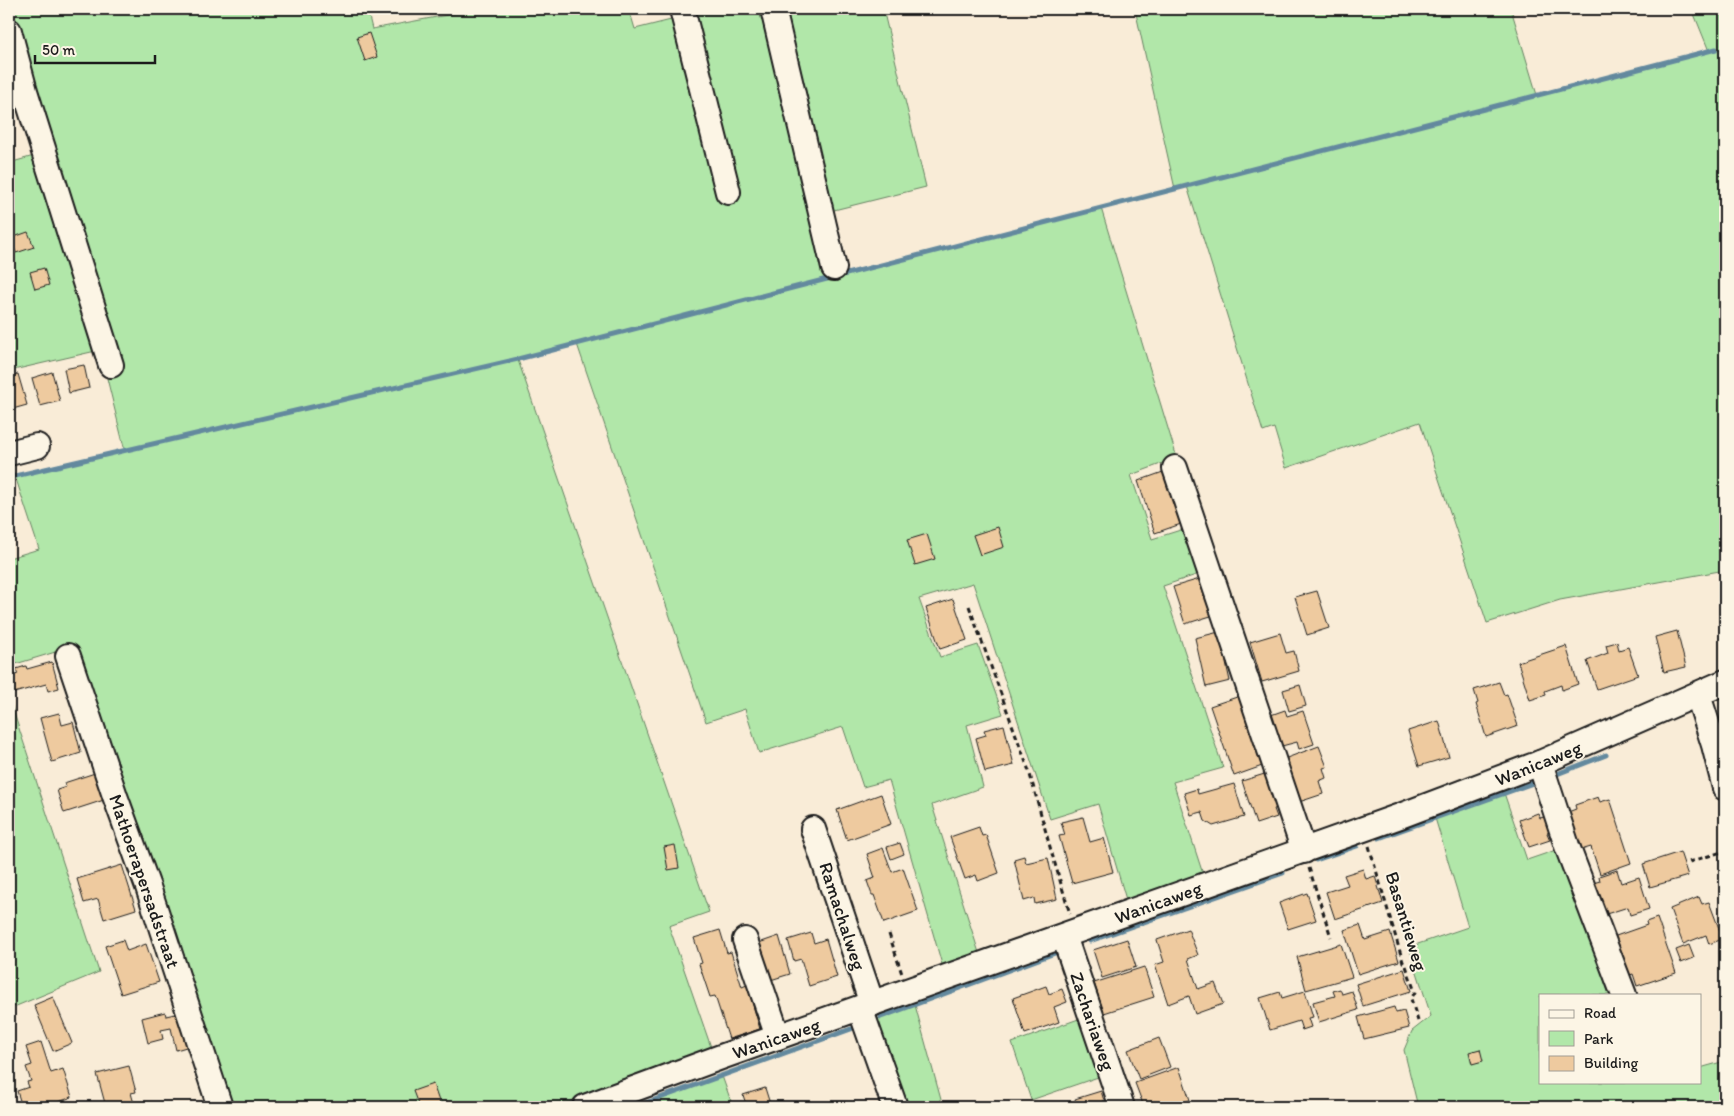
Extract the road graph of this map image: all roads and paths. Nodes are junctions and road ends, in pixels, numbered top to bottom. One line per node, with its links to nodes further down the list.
1 (682, 9): 4 (street)
2 (773, 9): 5 (street)
3 (9, 31): 6 (street)
4 (728, 192)
5 (834, 268)
6 (111, 365)
7 (37, 446): 8 (street)
8 (9, 453)
9 (1175, 468): 18 (street)
10 (969, 606): 22 (path)
11 (68, 656): 30 (street, Mathoerapersadstraat)
12 (1725, 682): 13 (street, Wanicaweg)
13 (1698, 695): 14 (street, Wanicaweg); 15 (street)
14 (1540, 763): 17 (street, Wanicaweg); 26 (street)
15 (1725, 788)
16 (813, 828): 27 (street, Ramachalweg)
17 (1364, 829): 18 (street, Wanicaweg); 28 (path, Basantieweg)
18 (1304, 850): 22 (street, Wanicaweg); 23 (path)
19 (1725, 851): 20 (path)
20 (1689, 862)
21 (889, 934): 25 (path)
22 (1070, 934): 25 (street, Wanicaweg); 33 (street, Zachariaweg)
23 (1331, 937)
24 (745, 940): 29 (street)
25 (908, 991): 27 (street, Wanicaweg)
26 (1624, 994)
27 (866, 1006): 29 (street, Wanicaweg); 32 (street, Ramachalweg)
28 (1418, 1021)
29 (778, 1037): 31 (street, Wanicaweg)
30 (220, 1107)
31 (585, 1107)
32 (895, 1107)
33 (1122, 1107)

